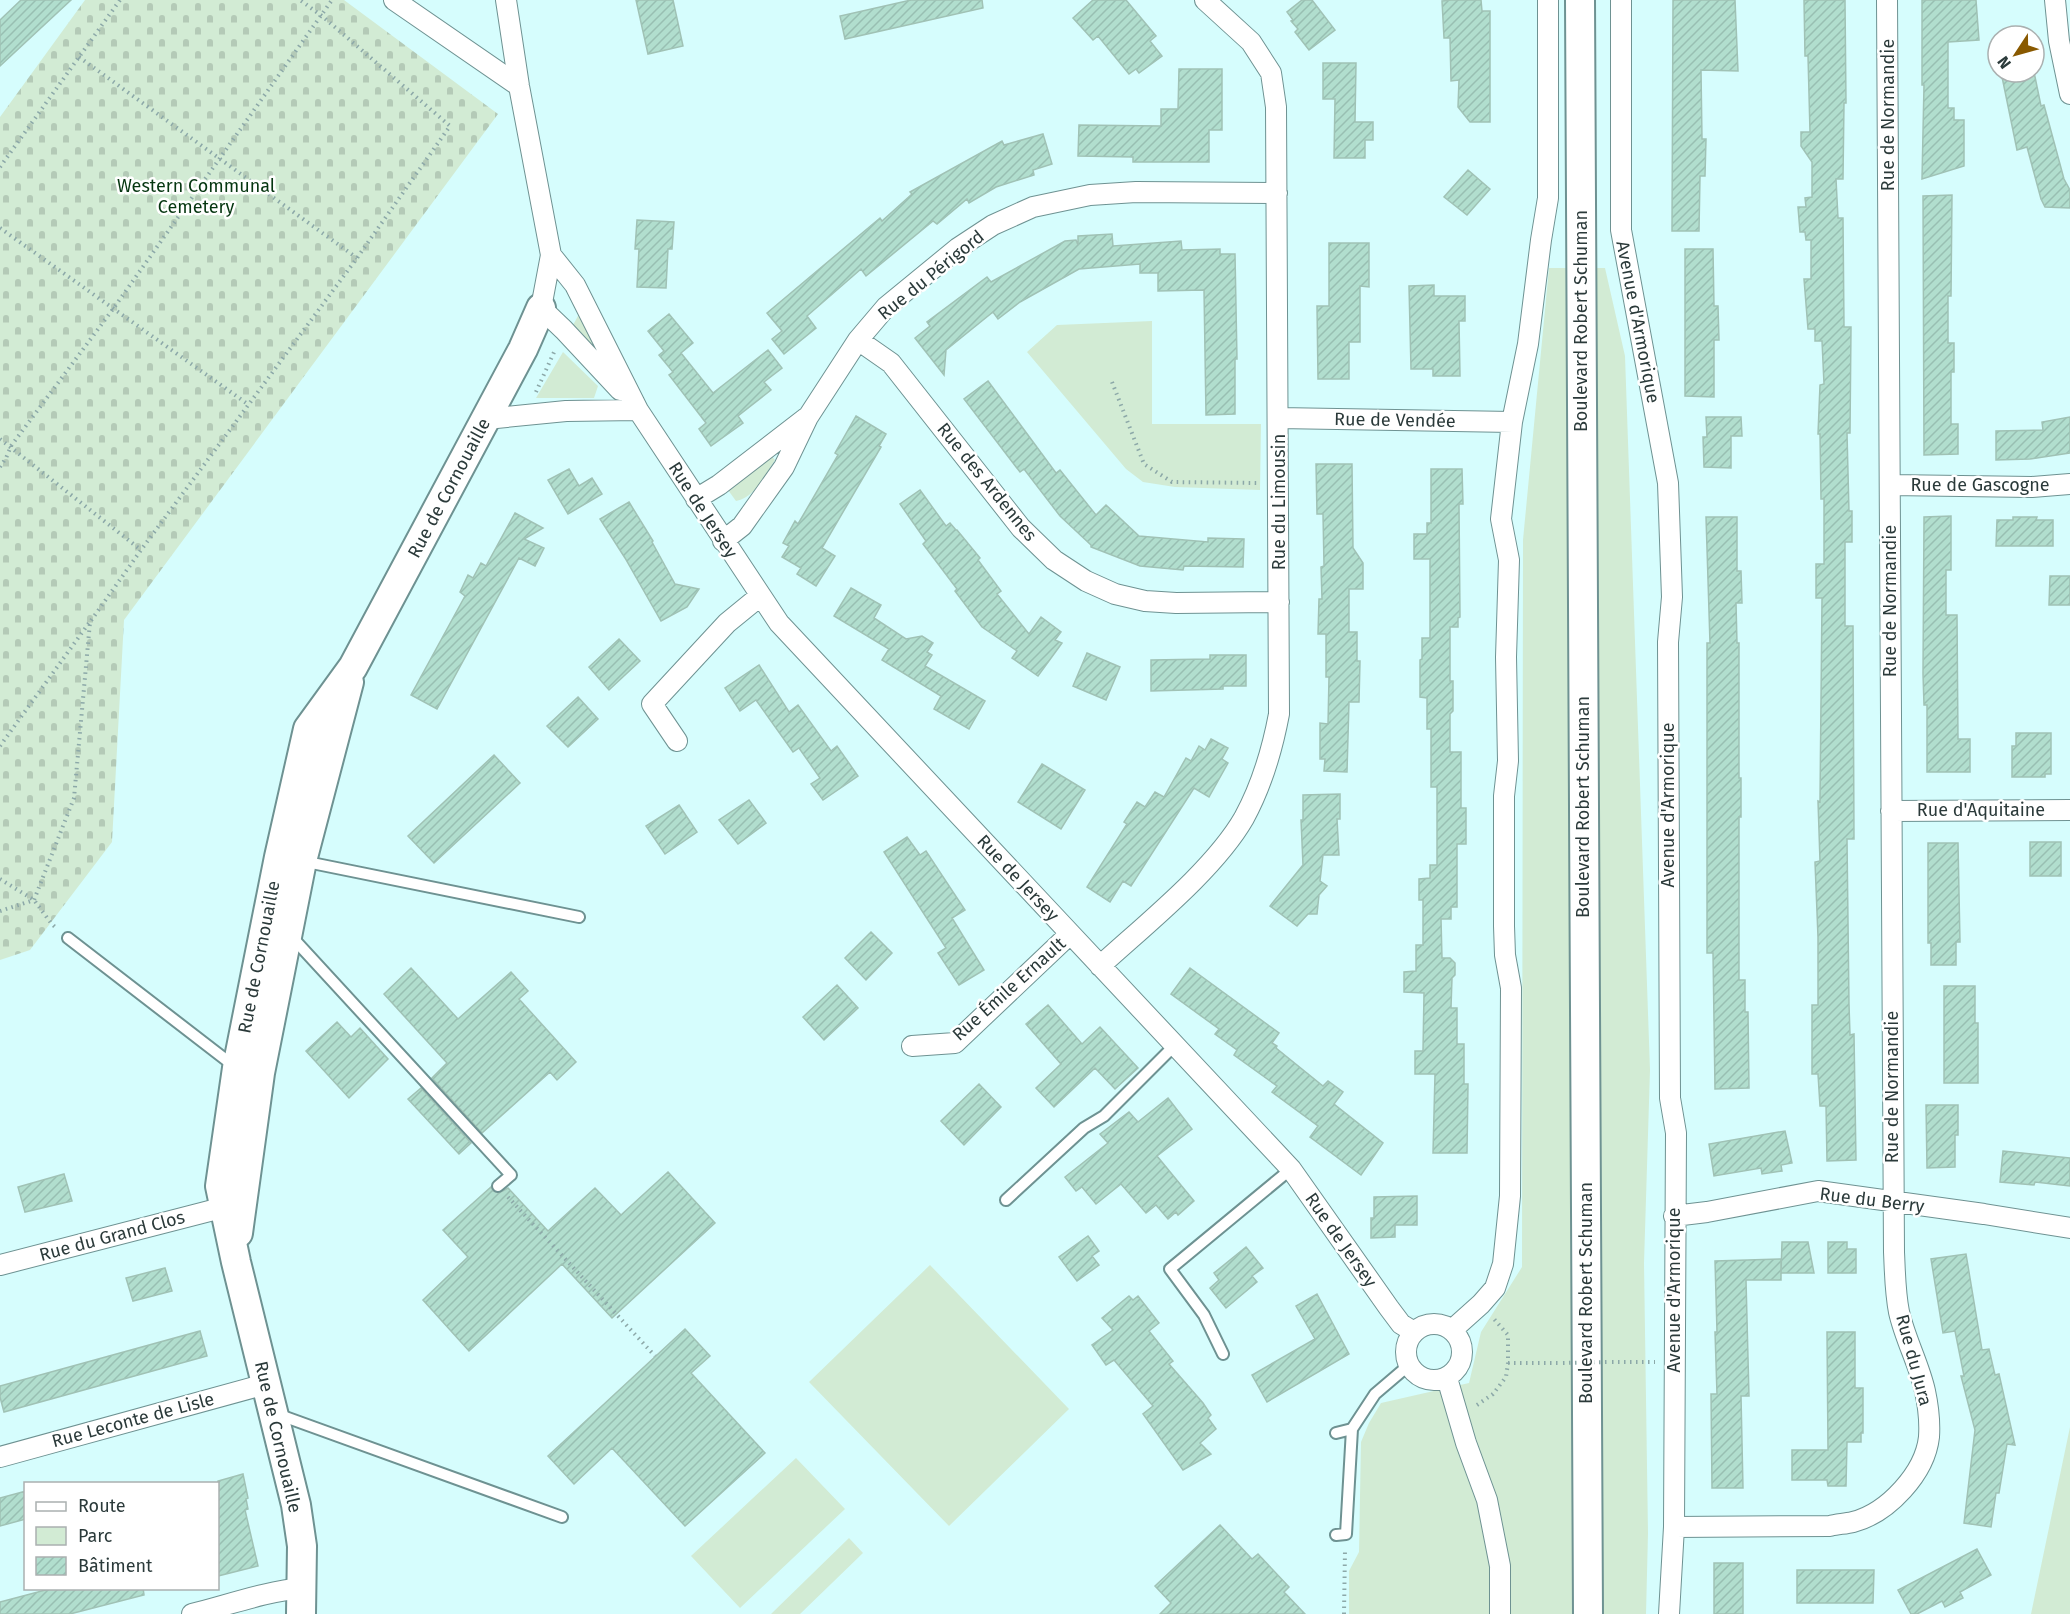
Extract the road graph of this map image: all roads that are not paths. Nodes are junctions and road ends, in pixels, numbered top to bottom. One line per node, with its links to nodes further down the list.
1 (394, 0): 9 (street)
2 (506, 0): 9 (street, Rue de Jersey)
3 (1205, 0): 11 (street, Rue du Limousin)
4 (1548, 0): 19 (street)
5 (1580, 0): 63 (street, Boulevard Robert Schuman)
6 (1621, 0): 43 (street, Avenue d'Armorique)
7 (1887, 0): 21 (street, Rue de Normandie)
8 (2055, 0): 10 (street)
9 (519, 87): 12 (street, Rue de Jersey)
10 (2070, 94)
11 (1277, 193): 14 (street, Rue du Périgord); 17 (street, Rue du Limousin)
12 (551, 255): 13 (street, Rue de Jersey); 15 (street, Rue de Jersey)
13 (541, 308): 15 (street, Rue de Jersey); 18 (street, Rue de Cornouaille)
14 (858, 340): 16 (street, Rue du Périgord); 25 (street, Rue des Ardennes)
15 (638, 410): 18 (street); 22 (street, Rue de Jersey)
16 (808, 417): 22 (street, Rue du Périgord); 23 (street, Rue du Périgord)
17 (1279, 418): 19 (street, Rue de Vendée); 25 (street, Rue du Limousin)
18 (486, 419): 29 (street, Rue de Cornouaille)
19 (1512, 422): 47 (street)
20 (2070, 484): 21 (street, Rue de Gascogne)
21 (1890, 485): 27 (street, Rue de Normandie)
22 (696, 499): 23 (street, Rue de Jersey)
23 (723, 541): 24 (street, Rue de Jersey)
24 (760, 596): 26 (street); 32 (street, Rue de Jersey)
25 (1279, 602): 34 (street, Rue du Limousin)
26 (677, 741)
27 (1891, 810): 28 (street, Rue d'Aquitaine); 41 (street, Rue de Normandie)
28 (2070, 810)
29 (290, 859): 30 (lane); 31 (street, Rue de Cornouaille); 37 (street, Rue de Cornouaille)
30 (579, 917)
31 (289, 934): 37 (street, Rue de Cornouaille); 39 (lane)
32 (1070, 934): 34 (street, Rue de Jersey); 35 (street, Rue Émile Ernault)
33 (68, 938): 37 (lane)
34 (1101, 966): 36 (street, Rue de Jersey)
35 (912, 1046)
36 (1174, 1046): 38 (street, Rue de Jersey); 40 (lane)
37 (248, 1070): 42 (street, Rue de Cornouaille); 45 (street, Rue de Cornouaille)
38 (1291, 1169): 48 (street, Rue de Jersey); 49 (lane)
39 (498, 1186)
40 (1006, 1200)
41 (1894, 1202): 43 (street, Rue du Berry); 44 (street, Rue du Berry); 58 (street, Rue du Jura)
42 (225, 1207): 45 (street, Rue de Cornouaille); 46 (street, Rue du Grand Clos)
43 (1674, 1216): 58 (street, Avenue d'Armorique)
44 (2070, 1228)
45 (236, 1262): 52 (street, Rue de Cornouaille)
46 (0, 1265)
47 (1452, 1330): 48 (street); 51 (street)
48 (1414, 1332): 50 (street)
49 (1222, 1354)
50 (1409, 1365): 51 (street); 54 (lane)
51 (1447, 1378): 62 (street)
52 (266, 1384): 53 (street, Rue de Cornouaille); 56 (street, Rue Leconte de Lisle)
53 (274, 1413): 57 (lane); 60 (street, Rue de Cornouaille)
54 (1352, 1429): 55 (lane); 59 (lane)
55 (1336, 1433)
56 (0, 1456)
57 (561, 1517)
58 (1674, 1527): 64 (street, Avenue d'Armorique)
59 (1341, 1535)
60 (302, 1601): 61 (street)
61 (192, 1614)
62 (1500, 1614)
63 (1588, 1614)
64 (1669, 1614)

